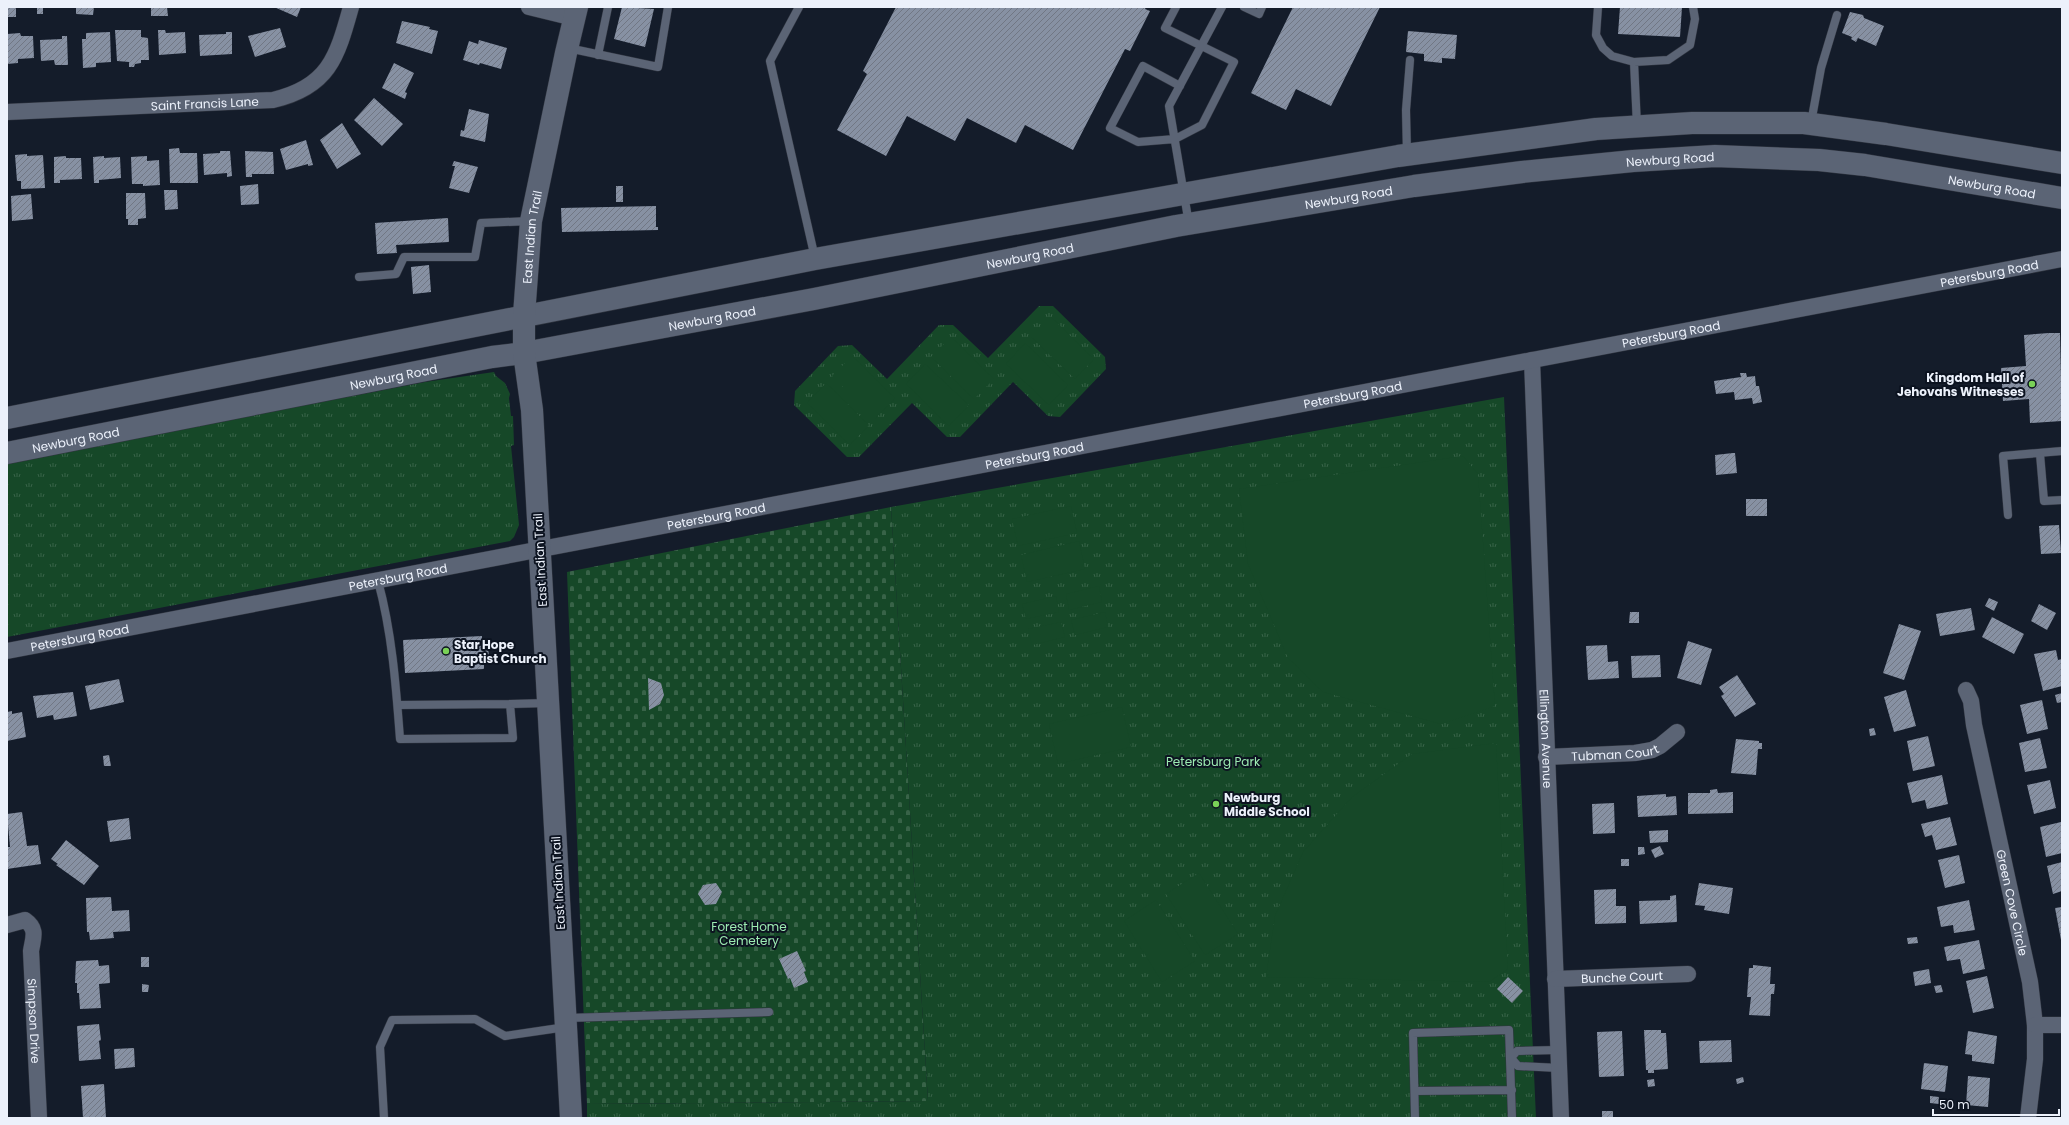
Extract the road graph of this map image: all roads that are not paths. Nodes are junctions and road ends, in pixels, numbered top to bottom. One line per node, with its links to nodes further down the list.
1 (351, 7): 20 (street, Saint Francis Lane)
2 (529, 7): 12 (street)
3 (608, 7): 16 (lane)
4 (668, 7): 16 (lane)
5 (799, 7): 30 (lane)
6 (1176, 7): 14 (lane)
7 (1222, 7): 14 (lane)
8 (1244, 7): 9 (lane)
9 (1262, 7)
10 (1598, 7): 18 (lane)
11 (1693, 7): 18 (lane)
12 (576, 13): 15 (main road, East Indian Trail)
13 (1837, 15): 21 (lane)
14 (1201, 46): 19 (lane); 23 (lane)
15 (567, 48): 16 (lane); 28 (main road, East Indian Trail)
16 (598, 55)
17 (1410, 60): 24 (lane)
18 (1634, 62): 22 (lane)
19 (1180, 86): 23 (lane); 23 (lane)
20 (7, 112)
21 (1810, 124): 22 (main road); 25 (main road)
22 (1637, 127): 24 (main road)
23 (1175, 139): 26 (lane)
24 (1407, 154): 26 (main road)
25 (2062, 163)
26 (1184, 195): 29 (lane); 30 (main road)
27 (2062, 198): 29 (main road, Newburg Road)
28 (531, 221): 32 (lane); 33 (main road, East Indian Trail)
29 (1189, 224): 34 (main road, Newburg Road)
30 (815, 259): 33 (main road)
31 (2062, 259): 35 (street, Petersburg Road)
32 (359, 277)
33 (524, 315): 34 (main road, East Indian Trail); 36 (main road)
34 (524, 353): 38 (main road, Newburg Road); 42 (main road, East Indian Trail)
35 (1532, 360): 42 (street, Petersburg Road); 50 (street, Ellington Avenue)
36 (7, 418)
37 (2062, 451): 39 (lane)
38 (7, 453)
39 (2040, 454): 40 (lane); 41 (lane)
40 (2062, 500)
41 (2008, 514)
42 (540, 550): 43 (street, Petersburg Road); 46 (main road, East Indian Trail)
43 (378, 581): 44 (street, Petersburg Road); 48 (lane)
44 (7, 652)
45 (1966, 690): 57 (street, Green Cove Circle)
46 (548, 703): 47 (lane); 55 (main road, East Indian Trail)
47 (510, 704): 48 (lane); 48 (lane)
48 (398, 705)
49 (1676, 732): 50 (street, Tubman Court)
50 (1546, 757): 53 (street, Ellington Avenue)
51 (7, 925): 63 (street, Simpson Drive)
52 (1688, 974): 53 (street, Bunche Court)
53 (1556, 980): 58 (street, Ellington Avenue)
54 (769, 1012): 55 (lane)
55 (566, 1023): 64 (lane); 65 (main road, East Indian Trail)
56 (2062, 1024): 57 (street)
57 (2035, 1025): 69 (street, Green Cove Circle)
58 (1558, 1050): 59 (lane); 60 (street, Ellington Avenue)
59 (1511, 1058): 60 (lane); 61 (lane); 62 (lane)
60 (1559, 1068): 68 (street, Ellington Avenue)
61 (1512, 1090): 62 (lane); 67 (lane)
62 (1415, 1091): 66 (lane)
63 (39, 1118)
64 (384, 1118)
65 (571, 1118)
66 (1415, 1118)
67 (1512, 1118)
68 (1561, 1118)
69 (2028, 1118)

